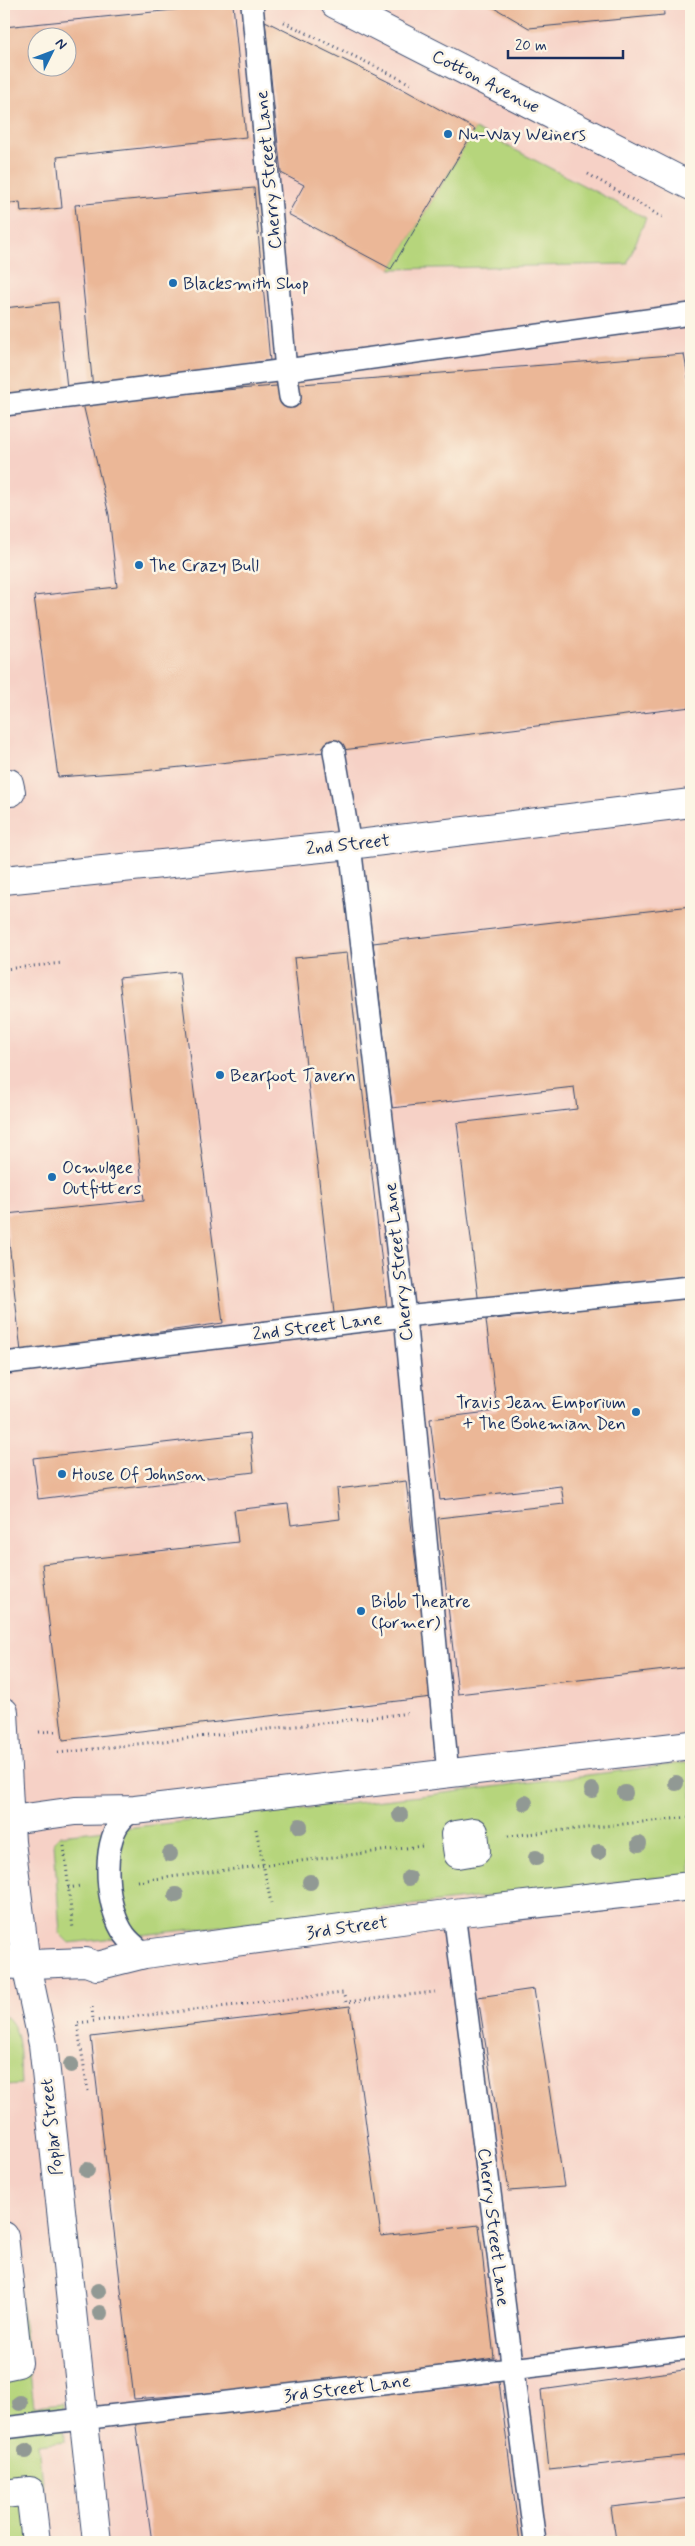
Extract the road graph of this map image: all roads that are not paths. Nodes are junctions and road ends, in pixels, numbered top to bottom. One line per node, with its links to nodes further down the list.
1 (335, 4): 3 (street, Cotton Avenue)
2 (252, 5): 5 (lane, Cherry Street Lane)
3 (691, 186)
4 (691, 314): 5 (lane)
5 (286, 370): 6 (lane, Cherry Street Lane); 7 (lane)
6 (290, 397)
7 (4, 405)
8 (334, 750): 12 (lane, Cherry Street Lane)
9 (4, 784): 10 (street)
10 (4, 793)
11 (691, 803): 12 (street, 2nd Street)
12 (350, 844): 13 (street, 2nd Street); 15 (lane, Cherry Street Lane)
13 (4, 880)
14 (691, 1287): 15 (lane, 2nd Street Lane)
15 (405, 1316): 16 (lane, 2nd Street Lane); 19 (lane, Cherry Street Lane)
16 (4, 1363)
17 (4, 1712): 21 (street, Poplar Street)
18 (691, 1746): 19 (street)
19 (448, 1774): 20 (street)
20 (135, 1810): 21 (street); 24 (lane)
21 (6, 1820): 25 (street, Poplar Street)
22 (691, 1886): 23 (street, 3rd Street)
23 (454, 1913): 24 (street, 3rd Street); 29 (lane, Cherry Street Lane)
24 (145, 1954): 25 (street, 3rd Street)
25 (15, 1965): 30 (street, Poplar Street)
26 (4, 2236): 28 (street)
27 (691, 2348): 29 (lane, 3rd Street Lane)
28 (4, 2366)
29 (513, 2368): 30 (lane, 3rd Street Lane); 35 (lane, Cherry Street Lane)
30 (83, 2418): 31 (lane, 3rd Street Lane); 34 (street, Poplar Street)
31 (4, 2428)
32 (4, 2494): 33 (street)
33 (36, 2542)
34 (97, 2542)
35 (535, 2542)

